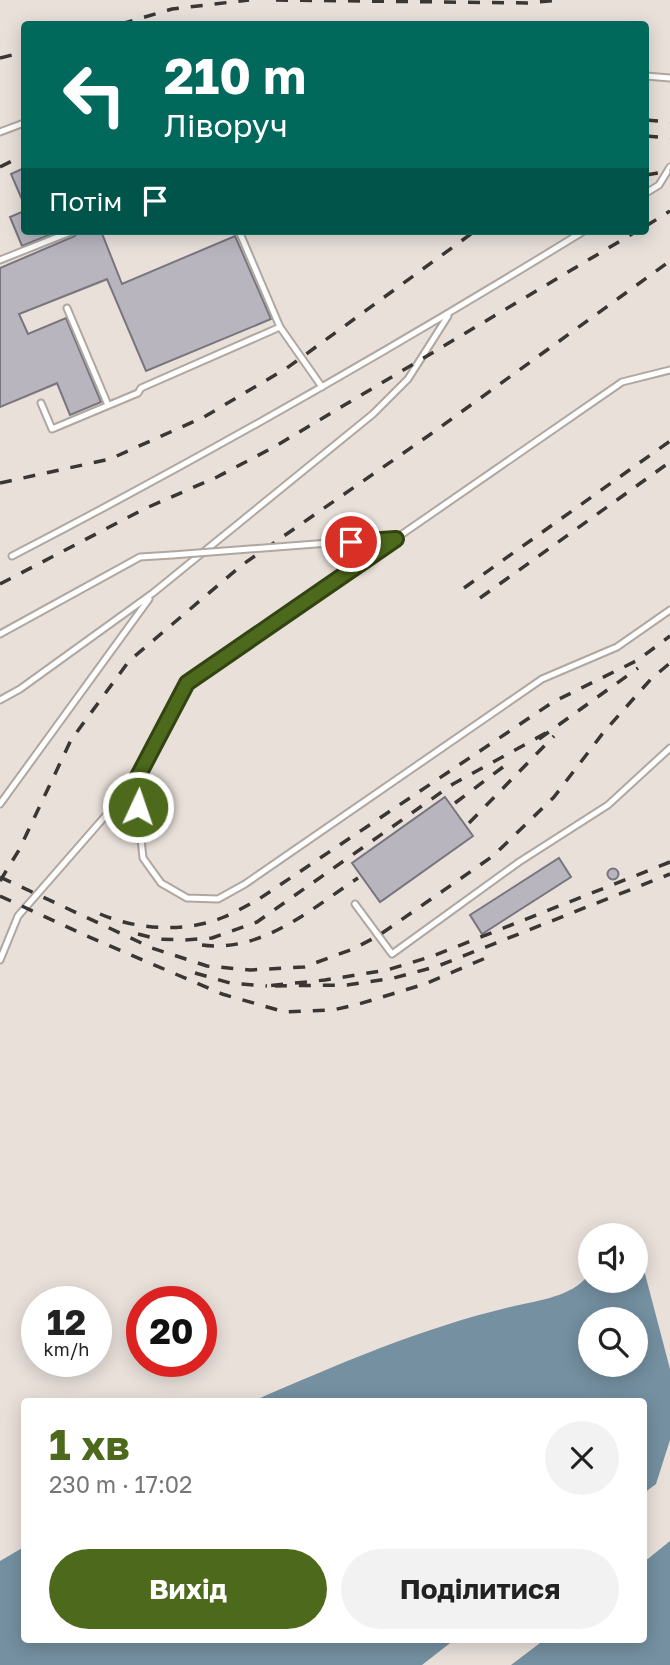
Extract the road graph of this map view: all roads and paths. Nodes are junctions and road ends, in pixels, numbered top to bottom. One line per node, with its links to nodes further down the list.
1 (649, 76): 2 (lane)
2 (670, 78)
3 (21, 124): 4 (lane)
4 (0, 132)
5 (670, 167): 6 (lane)
6 (649, 191)
7 (63, 235): 10 (lane)
8 (241, 235): 13 (lane)
9 (577, 235): 12 (lane)
10 (0, 260)
11 (67, 308): 17 (lane)
12 (450, 313): 15 (lane); 20 (lane)
13 (280, 327): 15 (lane); 17 (lane)
14 (670, 370): 18 (lane)
15 (322, 387): 19 (lane)
16 (41, 403): 17 (lane)
17 (108, 405)
18 (396, 539): 22 (lane, bridge); 25 (lane)
19 (12, 555)
20 (153, 593): 23 (lane); 26 (lane)
21 (670, 610): 25 (lane)
22 (0, 634)
23 (0, 700)
24 (670, 748): 27 (lane)
25 (135, 782): 28 (lane)
26 (0, 804)
27 (355, 904)
28 (0, 960)

